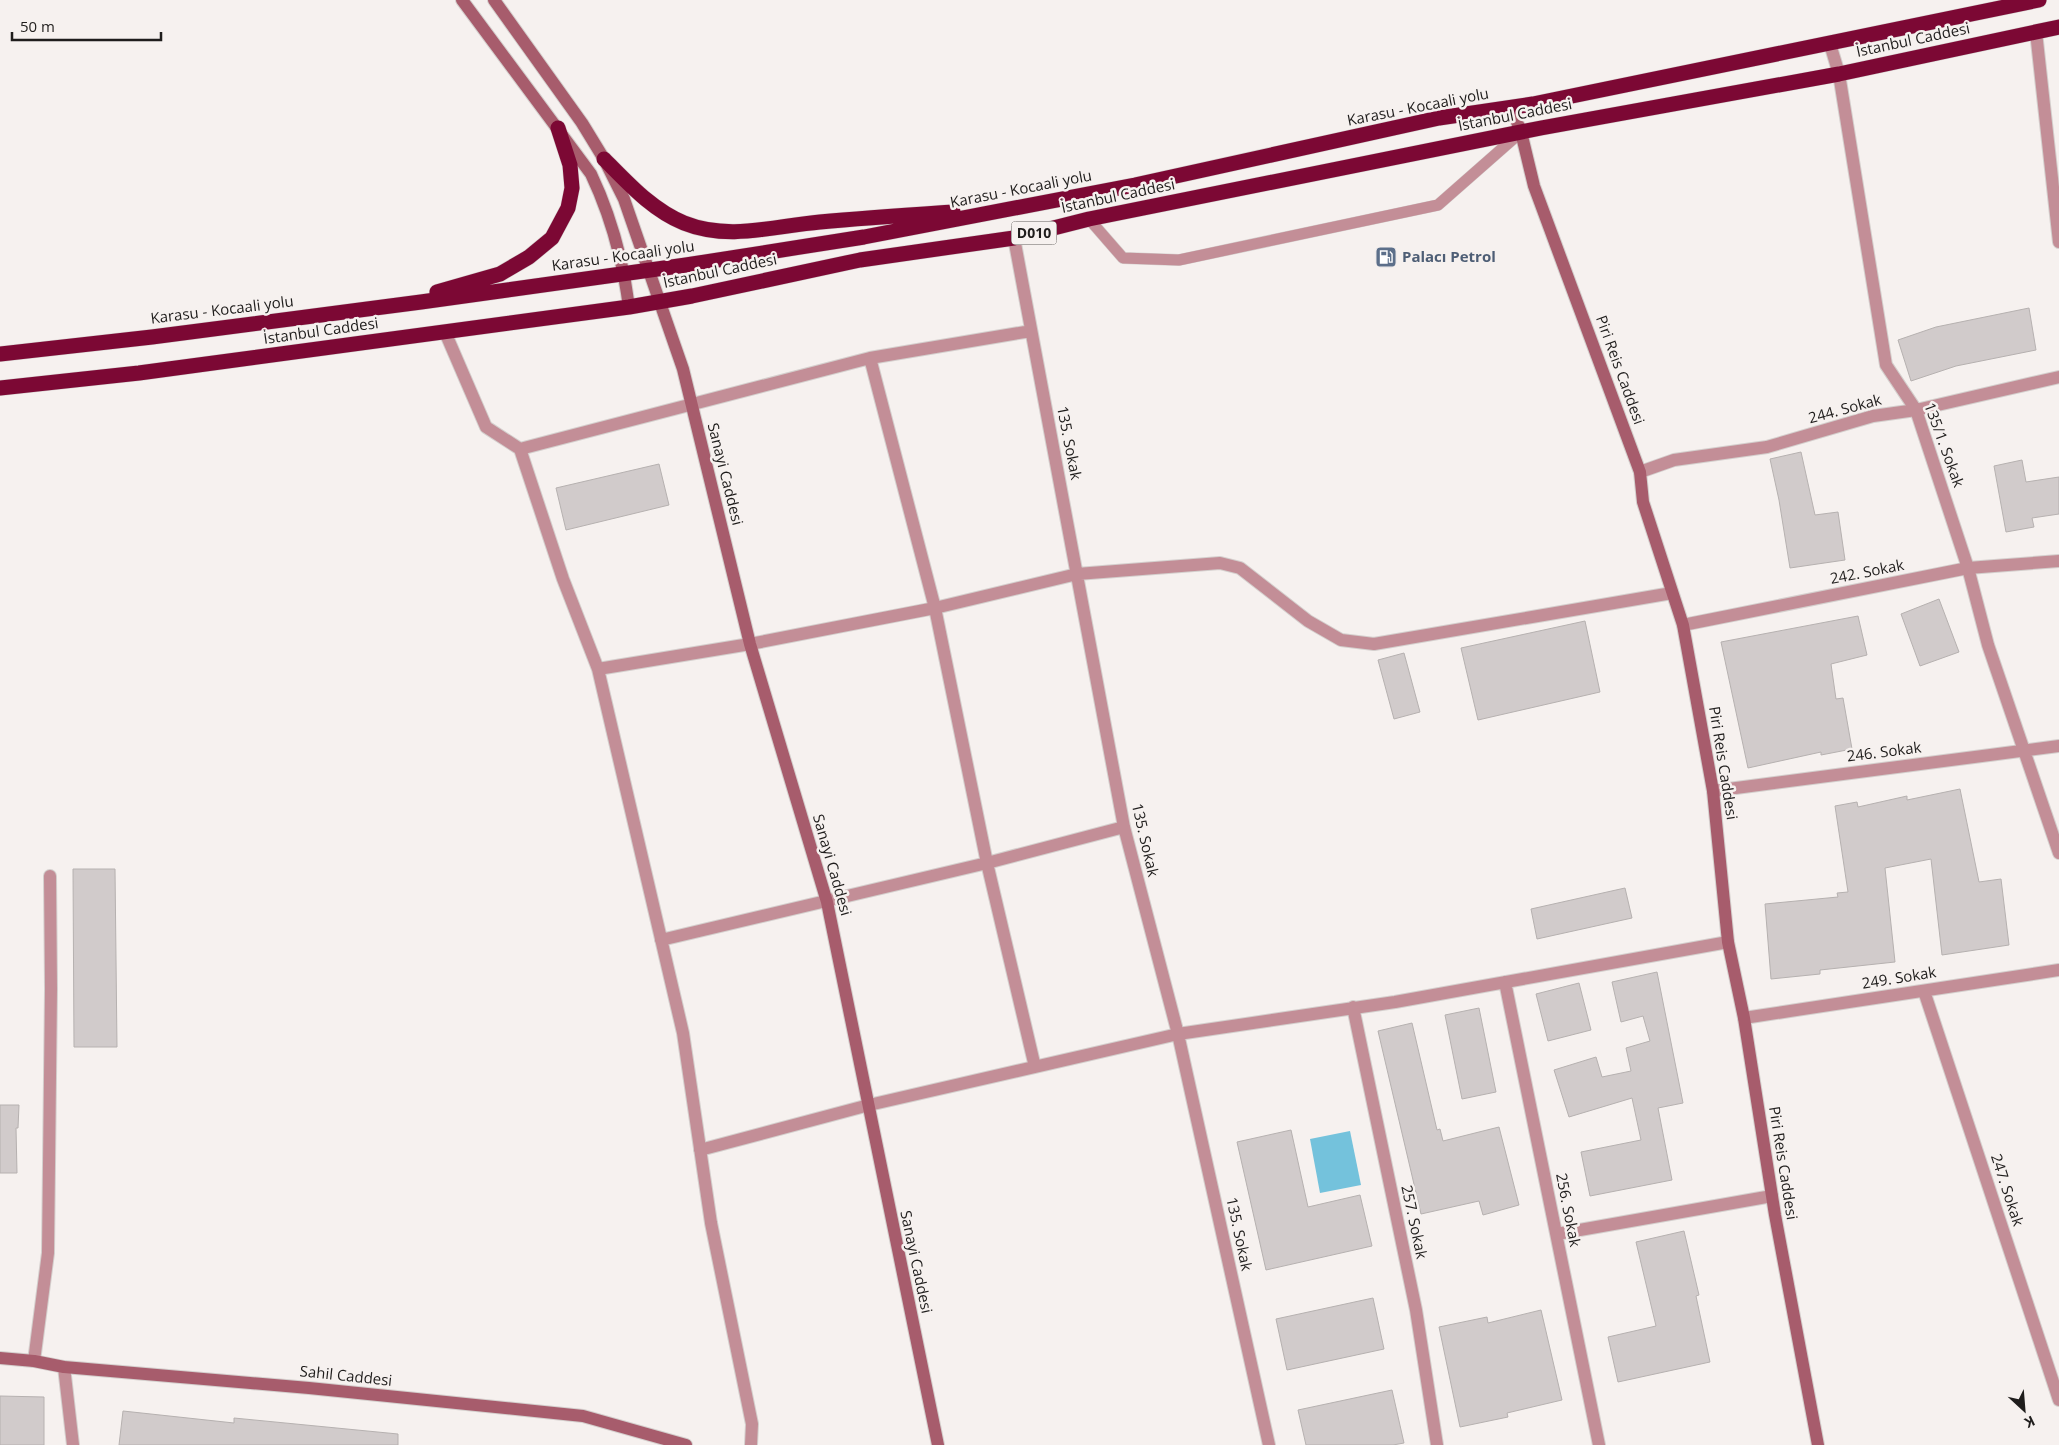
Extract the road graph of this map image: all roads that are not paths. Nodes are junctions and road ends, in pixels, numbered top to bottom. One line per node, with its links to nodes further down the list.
1 (462, 0): 9 (street)
2 (494, 0): 11 (street, Sanayi Caddesi)
3 (2039, 0): 6 (highway, Karasu - Kocaali yolu / D010)
4 (2059, 27): 5 (highway, İstanbul Caddesi / D010)
5 (2036, 32): 7 (highway, İstanbul Caddesi / D010); 15 (street)
6 (1830, 44): 7 (street, 135/1. Sokak); 8 (highway, Karasu - Kocaali yolu / D010)
7 (1839, 74): 10 (highway, İstanbul Caddesi / D010); 28 (street, 135/1. Sokak)
8 (1511, 107): 10 (street, Piri Reis Caddesi); 12 (highway, Karasu - Kocaali yolu / D010)
9 (558, 128): 17 (street); 19 (highway)
10 (1521, 132): 13 (highway, İstanbul Caddesi / D010); 13 (lane); 30 (street, Piri Reis Caddesi)
11 (604, 159): 12 (highway); 16 (street, Sanayi Caddesi)
12 (1030, 206): 16 (highway, Karasu - Kocaali yolu / D010)
13 (1089, 218): 14 (highway, İstanbul Caddesi / D010)
14 (1014, 238): 18 (highway, İstanbul Caddesi / D010); 21 (street, 135. Sokak)
15 (2059, 242)
16 (649, 270): 17 (highway, Karasu - Kocaali yolu / D010); 18 (street, Sanayi Caddesi)
17 (625, 274): 19 (highway, Karasu - Kocaali yolu / D010); 20 (street)
18 (660, 302): 20 (highway, İstanbul Caddesi / D010); 27 (street, Sanayi Caddesi)
19 (387, 307): 23 (highway, Karasu - Kocaali yolu / D010)
20 (629, 307): 22 (highway, İstanbul Caddesi / D010)
21 (1031, 331): 24 (street); 33 (street, 135. Sokak)
22 (445, 332): 26 (highway, İstanbul Caddesi / D010); 29 (street)
23 (0, 354)
24 (870, 358): 27 (street); 35 (street)
25 (2059, 377): 28 (street, 244. Sokak)
26 (0, 388)
27 (691, 403): 29 (street); 37 (street, Sanayi Caddesi)
28 (1916, 410): 30 (street, 244. Sokak); 32 (street, 135/1. Sokak)
29 (520, 449): 38 (street)
30 (1640, 472): 34 (street, Piri Reis Caddesi)
31 (2059, 561): 32 (street, 242. Sokak)
32 (1968, 568): 36 (street, 242. Sokak); 40 (street, 135/1. Sokak)
33 (1078, 574): 34 (street); 35 (street); 42 (street, 135. Sokak)
34 (1672, 593): 36 (street, Piri Reis Caddesi)
35 (935, 608): 37 (street); 44 (street)
36 (1683, 625): 41 (street, Piri Reis Caddesi)
37 (750, 644): 38 (street); 46 (street, Sanayi Caddesi)
38 (598, 670): 47 (street)
39 (2059, 746): 40 (street, 246. Sokak)
40 (2023, 751): 41 (street, 246. Sokak); 43 (street, 135/1. Sokak)
41 (1713, 791): 48 (street, Piri Reis Caddesi)
42 (1124, 827): 44 (street); 54 (street, 135. Sokak)
43 (2059, 852)
44 (987, 863): 46 (street); 55 (street)
45 (50, 876): 61 (street)
46 (827, 902): 47 (street); 56 (street, Sanayi Caddesi)
47 (661, 940): 57 (street)
48 (1728, 942): 50 (street); 53 (street, Piri Reis Caddesi)
49 (2059, 970): 51 (street, 249. Sokak)
50 (1505, 982): 52 (street); 59 (street, 256. Sokak)
51 (1924, 991): 53 (street, 249. Sokak); 63 (street, 247. Sokak)
52 (1353, 1008): 54 (street); 69 (street, 257. Sokak)
53 (1744, 1018): 58 (street, Piri Reis Caddesi)
54 (1178, 1034): 55 (street); 68 (street, 135. Sokak)
55 (1035, 1067): 56 (street)
56 (869, 1104): 57 (street); 67 (street, Sanayi Caddesi)
57 (700, 1150): 66 (street)
58 (1772, 1196): 59 (street); 71 (street, Piri Reis Caddesi)
59 (1556, 1234): 70 (street, 256. Sokak)
60 (0, 1358): 61 (street, Sahil Caddesi)
61 (34, 1361): 62 (street, Sahil Caddesi)
62 (64, 1367): 64 (street); 65 (street, Sahil Caddesi)
63 (2059, 1400)
64 (73, 1445)
65 (686, 1445)
66 (751, 1445)
67 (938, 1445)
68 (1269, 1445)
69 (1437, 1445)
70 (1599, 1445)
71 (1818, 1445)

